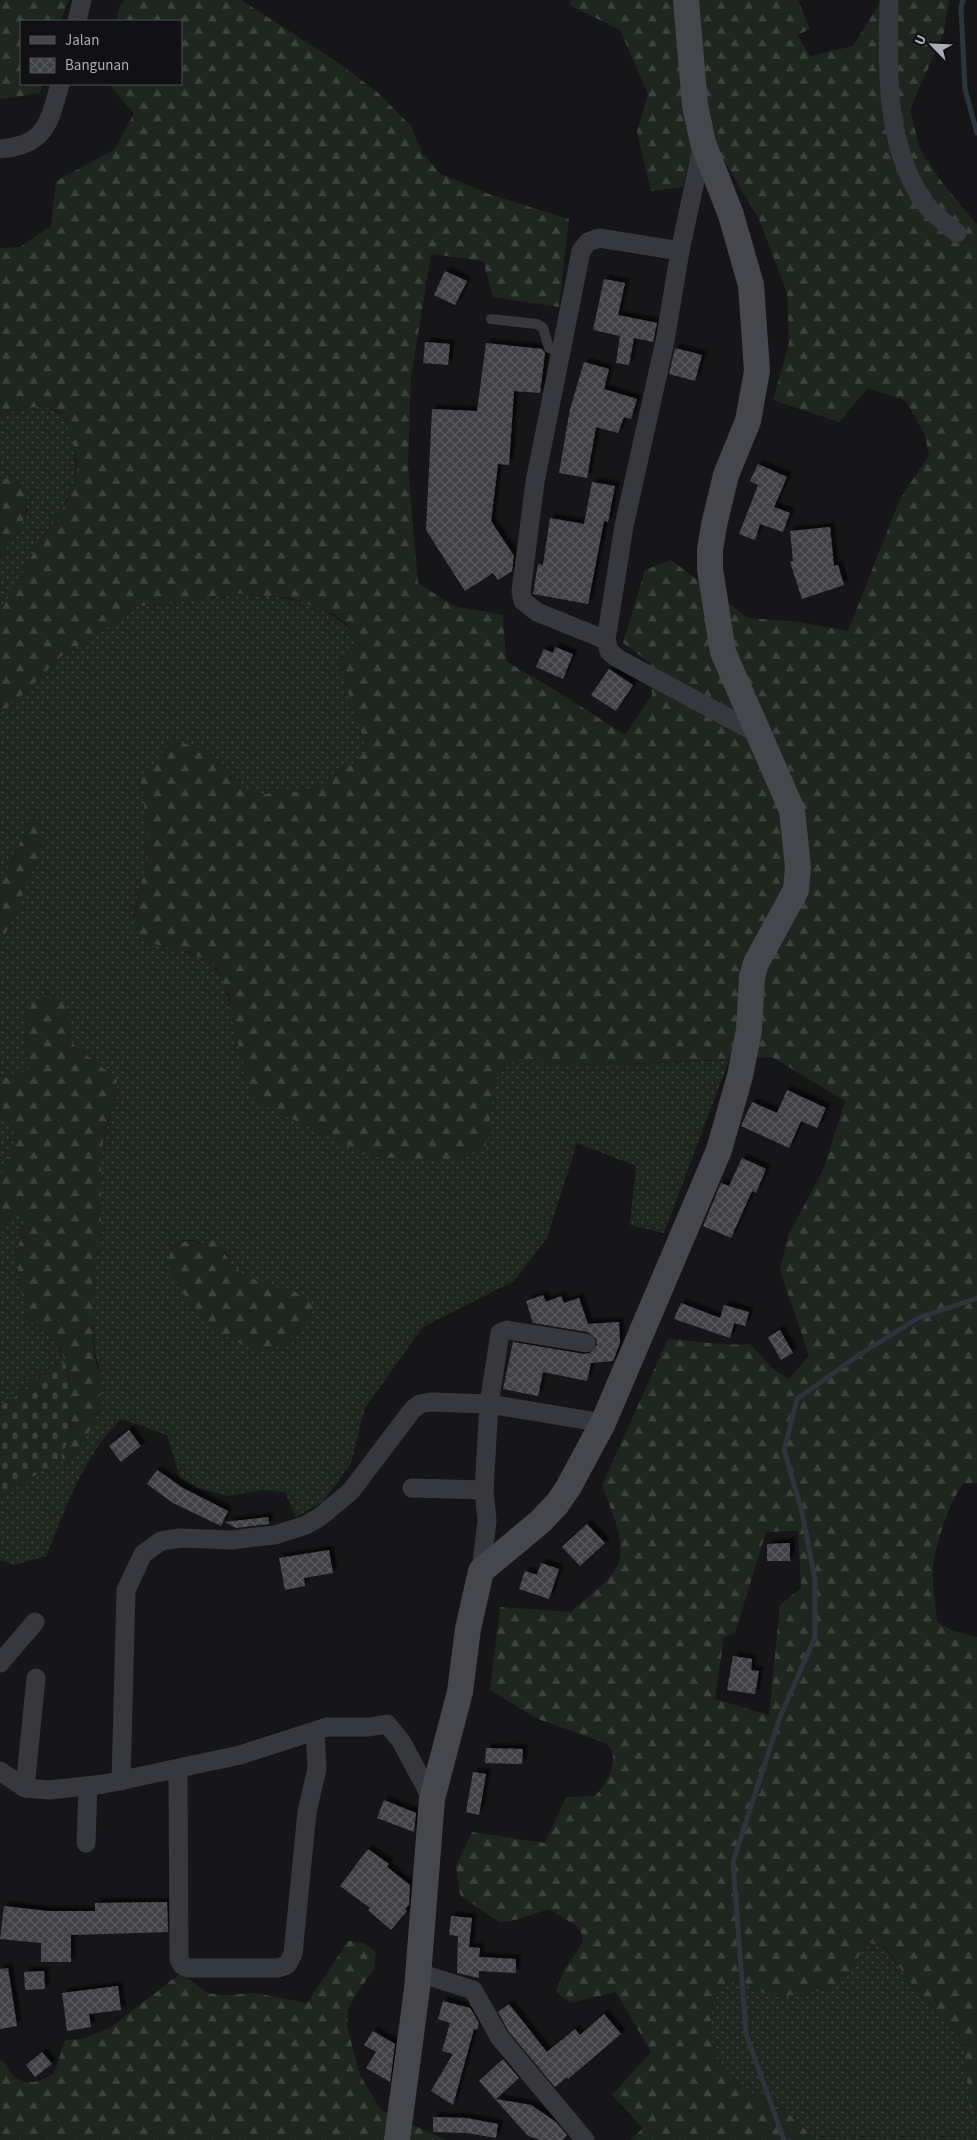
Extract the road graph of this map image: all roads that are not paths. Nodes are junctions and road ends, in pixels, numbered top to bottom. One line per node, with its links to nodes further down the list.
1 (82, 0): 4 (street)
2 (686, 0): 6 (street)
3 (889, 0): 8 (street)
4 (77, 20)
5 (60, 85): 7 (street)
6 (703, 143): 9 (street); 13 (street)
7 (0, 149)
8 (957, 233)
9 (680, 251): 11 (street); 12 (street)
10 (492, 319): 11 (lane)
11 (562, 353): 12 (street)
12 (606, 640): 13 (street)
13 (760, 735): 16 (street)
14 (586, 1343): 15 (street)
15 (489, 1404): 16 (street); 18 (street); 26 (street)
16 (603, 1423): 19 (street)
17 (412, 1488): 18 (street)
18 (484, 1490): 19 (street)
19 (481, 1572): 29 (street)
20 (35, 1622): 21 (street)
21 (0, 1663)
22 (36, 1678): 28 (street)
23 (315, 1732): 24 (street); 24 (street); 29 (street)
24 (178, 1770): 26 (street)
25 (0, 1771): 28 (street)
26 (121, 1781): 27 (street)
27 (88, 1786): 28 (street); 30 (street)
28 (25, 1788)
29 (432, 1799): 31 (street)
30 (86, 1843)
31 (418, 1973): 32 (street); 33 (street)
32 (397, 2140)
33 (585, 2140)

